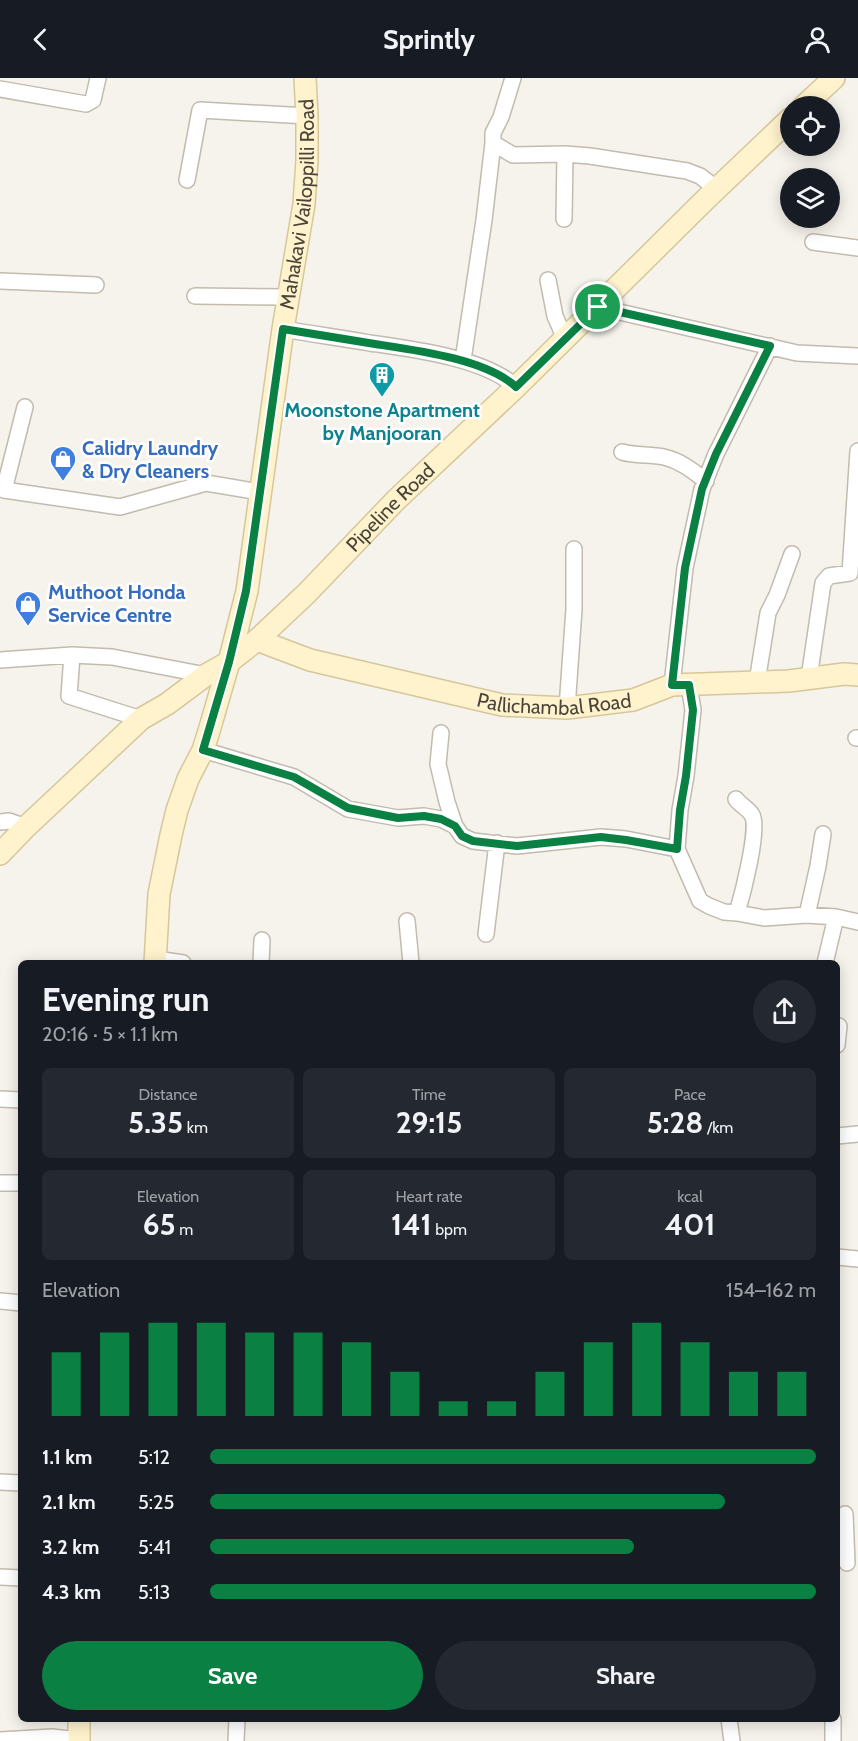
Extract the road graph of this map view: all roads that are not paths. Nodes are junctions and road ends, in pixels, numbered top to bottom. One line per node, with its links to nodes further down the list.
1 (98, 78): 5 (street)
2 (305, 78): 7 (street, Mahakavi Vailoppilli Road)
3 (513, 78): 9 (street)
4 (834, 78): 6 (street)
5 (0, 89)
6 (815, 96)
7 (307, 116): 11 (street); 20 (street, Mahakavi Vailoppilli Road)
8 (780, 129): 12 (street, Pipeline Road)
9 (493, 142): 10 (street); 26 (street)
10 (566, 154): 12 (street); 13 (street)
11 (187, 180)
12 (717, 189): 21 (street, Pipeline Road)
13 (564, 219)
14 (813, 242): 15 (street)
15 (858, 249)
16 (548, 280): 23 (street)
17 (0, 281): 18 (street)
18 (96, 285)
19 (195, 296): 20 (street)
20 (288, 297): 22 (street, Mahakavi Vailoppilli Road)
21 (598, 307): 23 (street, Pipeline Road); 24 (street)
22 (283, 329): 26 (street); 33 (street, Mahakavi Vailoppilli Road)
23 (565, 339): 27 (street, Pipeline Road)
24 (770, 346): 25 (street); 31 (street)
25 (858, 356)
26 (463, 360): 27 (street)
27 (516, 387): 36 (street, Pipeline Road)
28 (25, 407): 32 (street)
29 (858, 451): 42 (street)
30 (621, 452): 31 (street)
31 (706, 481): 44 (street)
32 (2, 489): 33 (street)
33 (260, 492): 39 (street, Mahakavi Vailoppilli Road)
34 (574, 549): 45 (street)
35 (792, 554): 43 (street)
36 (256, 640): 39 (street, Pipeline Road); 45 (street, Pallichambal Road)
37 (72, 655): 38 (street); 40 (street); 46 (street)
38 (0, 660)
39 (229, 662): 40 (street, Pipeline Road); 48 (street, Mahakavi Vailoppilli Road)
40 (206, 675): 46 (street, Pipeline Road)
41 (858, 675): 42 (street, Pallichambal Road)
42 (809, 678): 43 (street, Pallichambal Road)
43 (757, 682): 44 (street, Pallichambal Road)
44 (681, 685): 45 (street, Pallichambal Road); 55 (street)
45 (567, 708)
46 (141, 719): 52 (street, Pipeline Road)
47 (441, 733): 51 (street)
48 (203, 750): 51 (street); 64 (street, Mahakavi Vailoppilli Road)
49 (736, 799): 57 (street)
50 (0, 822): 52 (street)
51 (455, 826): 54 (street)
52 (26, 827): 56 (street, Pipeline Road)
53 (823, 834): 58 (street)
54 (497, 843): 55 (street); 62 (street)
55 (677, 849): 57 (street)
56 (0, 854)
57 (737, 912): 58 (street)
58 (807, 915): 59 (street)
59 (836, 917): 61 (street); 67 (street)
60 (407, 921): 66 (street)
61 (858, 922)
62 (486, 934)
63 (262, 940): 65 (street)
64 (155, 960)
65 (261, 960)
66 (411, 960)
67 (826, 960)
68 (0, 1099): 69 (street)
69 (18, 1100)
70 (858, 1134): 71 (street)
71 (840, 1136)
72 (18, 1183): 73 (street)
73 (0, 1184)
74 (840, 1257): 75 (street)
75 (858, 1259)
76 (0, 1301): 77 (street)
77 (18, 1303)
78 (0, 1482): 79 (street)
79 (18, 1484)
80 (847, 1514): 81 (street)
81 (847, 1563)
82 (0, 1577): 83 (street)
83 (18, 1578)
84 (237, 1722): 89 (street)
85 (729, 1722): 90 (street)
86 (833, 1722): 91 (street)
87 (79, 1733): 88 (street)
88 (0, 1740)
89 (236, 1741)
90 (732, 1741)
91 (833, 1741)

